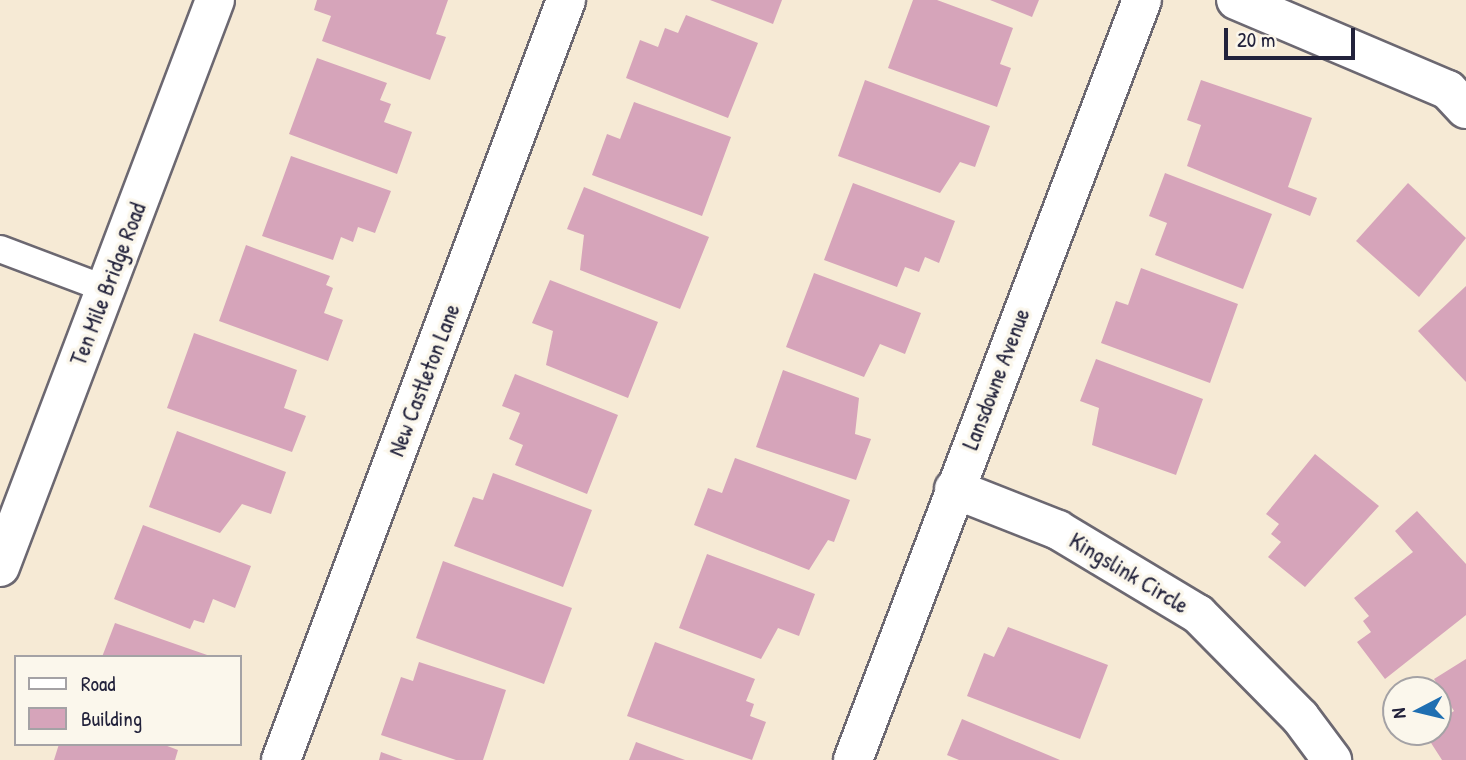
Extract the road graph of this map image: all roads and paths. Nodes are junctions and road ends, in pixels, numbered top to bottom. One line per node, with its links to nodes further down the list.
1 (215, 0): 7 (street, Ten Mile Bridge Road)
2 (566, 0): 10 (street, New Castleton Lane)
3 (1142, 0): 8 (street, Lansdowne Avenue)
4 (1236, 0): 5 (street)
5 (1466, 109)
6 (0, 249): 7 (lane)
7 (106, 289): 9 (street, Ten Mile Bridge Road)
8 (954, 489): 11 (street, Lansdowne Avenue); 12 (street, Kingslink Circle)
9 (0, 567)
10 (282, 760)
11 (853, 760)
12 (1332, 760)

